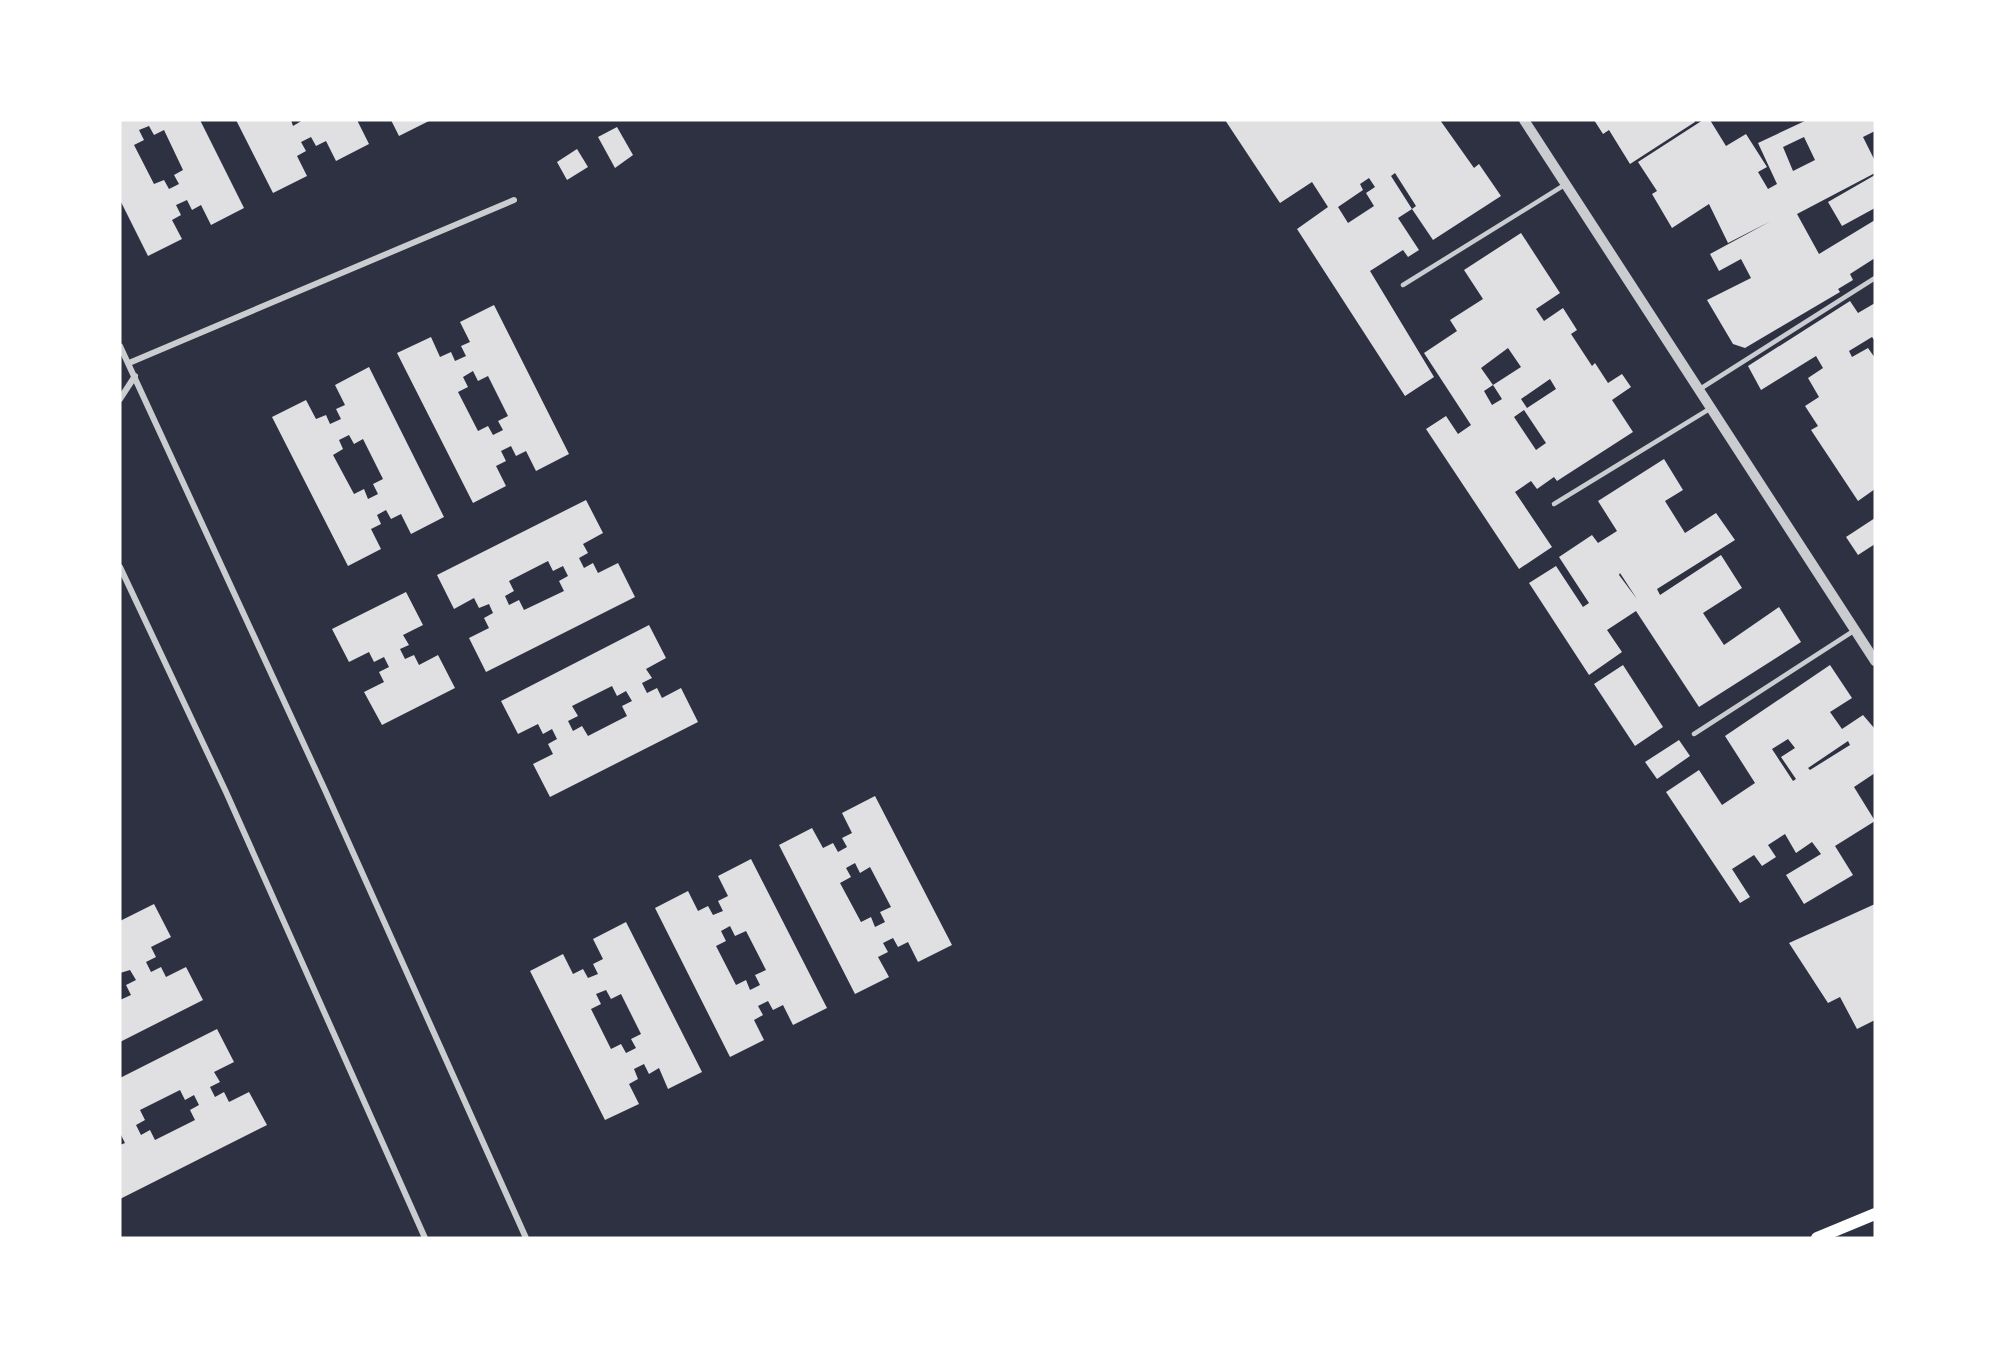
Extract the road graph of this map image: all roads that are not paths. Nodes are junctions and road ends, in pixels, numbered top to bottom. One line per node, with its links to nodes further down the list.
1 (1524, 120): 2 (street)
2 (1566, 184): 5 (lane); 9 (street)
3 (514, 200): 7 (street)
4 (1875, 278): 9 (lane)
5 (1403, 285)
6 (120, 346): 7 (street)
7 (129, 363): 8 (street)
8 (135, 376): 10 (street); 19 (street)
9 (1699, 389): 11 (street)
10 (120, 399)
11 (1711, 408): 12 (lane); 14 (street)
12 (1554, 504)
13 (120, 567): 18 (street)
14 (1855, 630): 15 (street); 16 (lane)
15 (1875, 661)
16 (1694, 734)
17 (1875, 1214): 20 (main road)
18 (425, 1238)
19 (526, 1238)
20 (1817, 1238)

